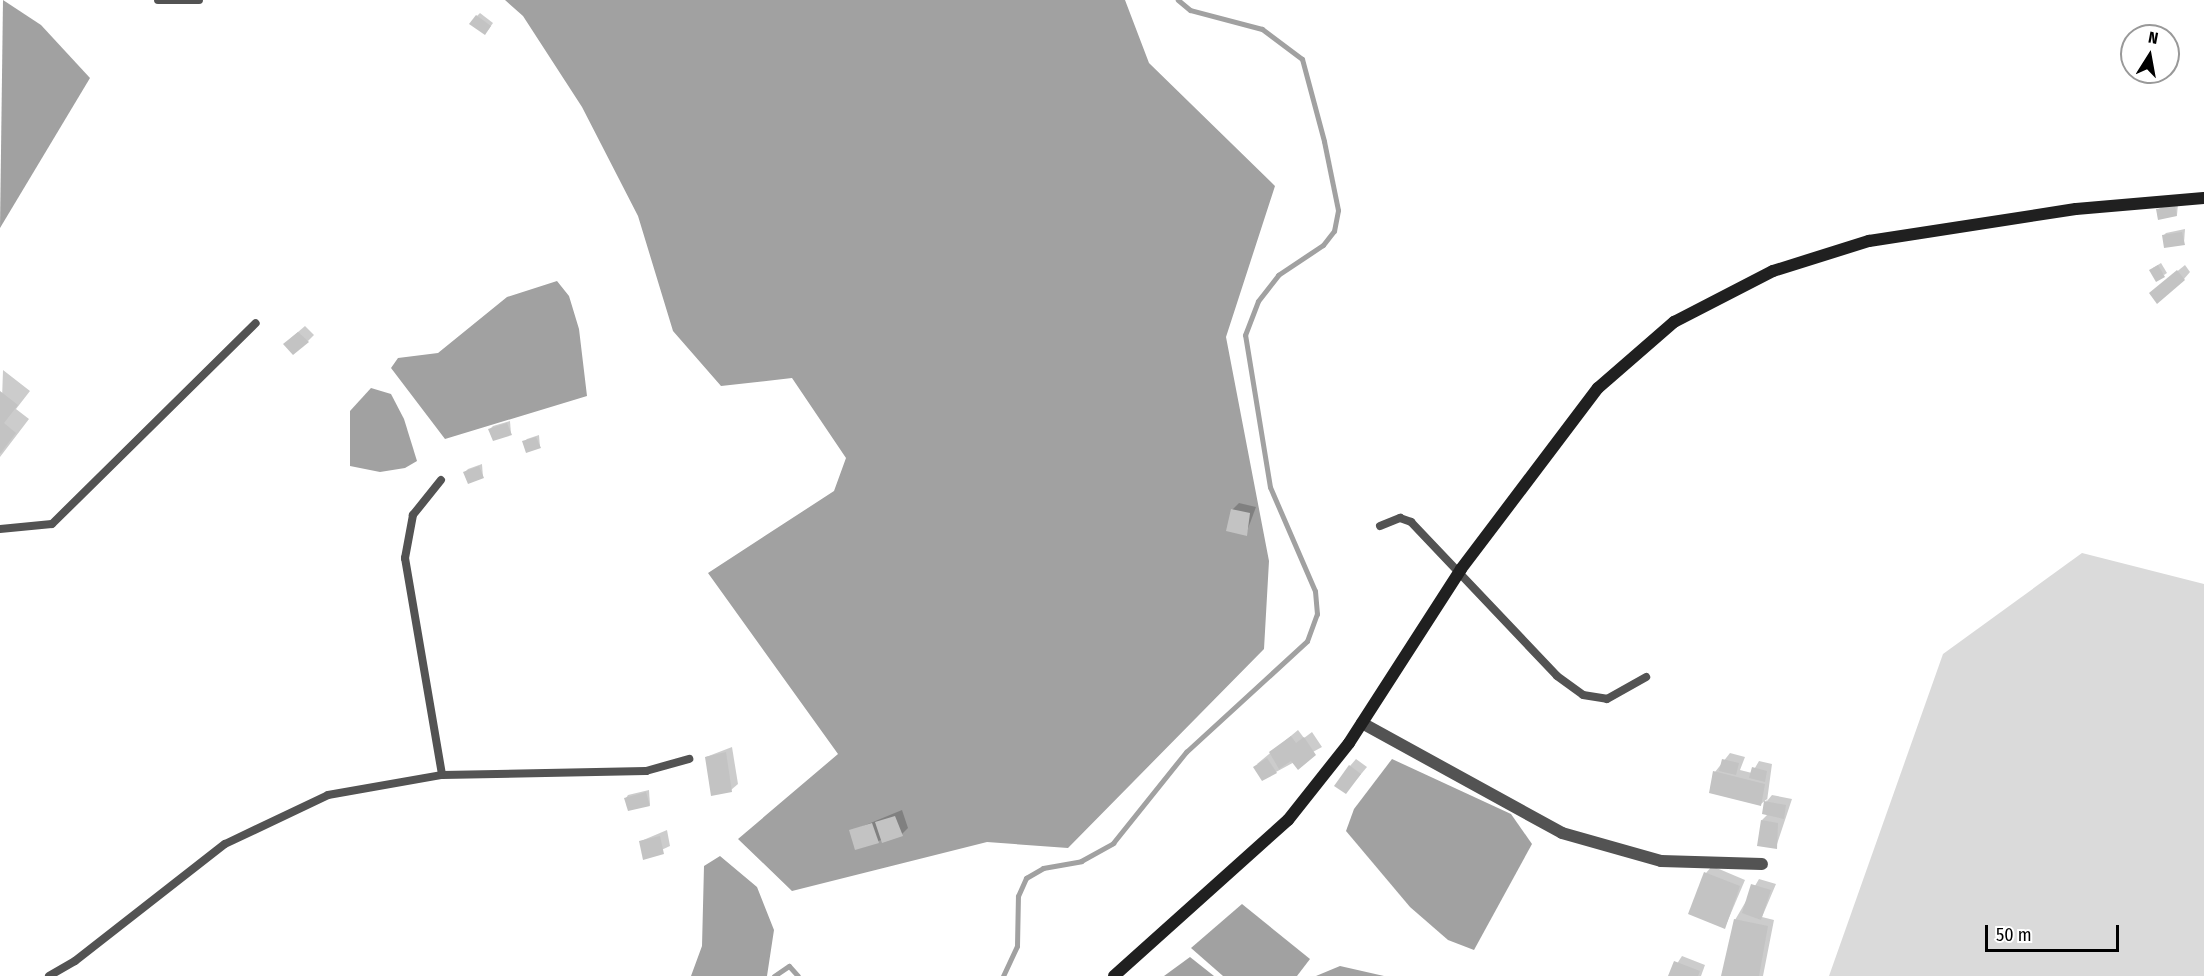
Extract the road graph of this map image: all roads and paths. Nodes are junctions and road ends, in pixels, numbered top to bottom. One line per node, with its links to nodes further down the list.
1 (158, 0): 2 (lane)
2 (199, 0)
3 (2204, 198): 8 (street)
4 (256, 323): 7 (lane)
5 (441, 480): 12 (lane)
6 (1380, 526): 8 (lane)
7 (0, 529)
8 (1461, 569): 9 (lane); 10 (street)
9 (1646, 677)
10 (1362, 723): 13 (street); 15 (street)
11 (689, 759): 12 (lane)
12 (442, 775): 14 (lane)
13 (1762, 864)
14 (49, 976)
15 (1114, 976)

